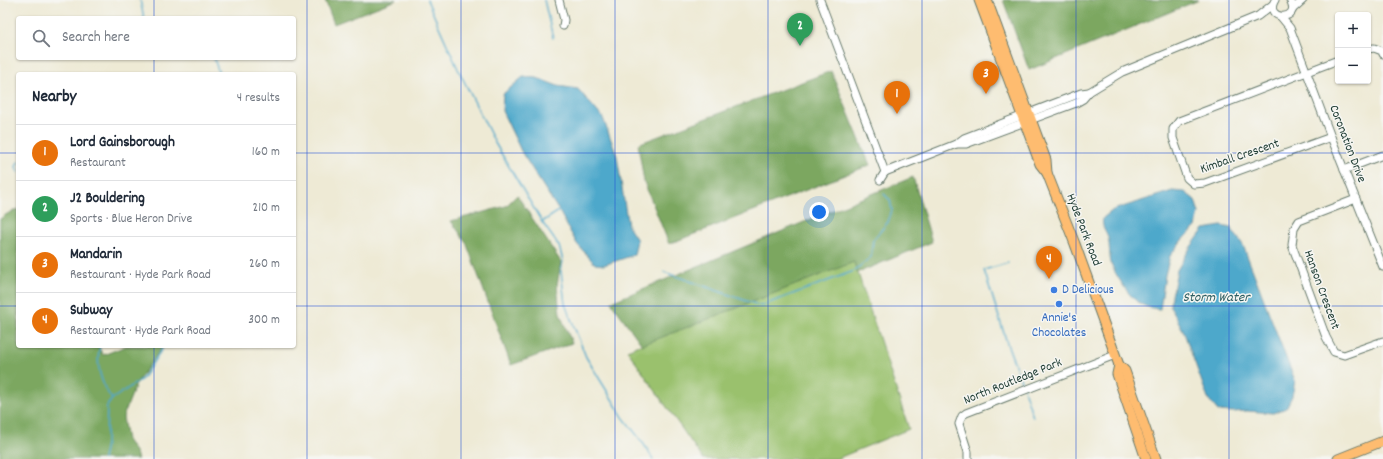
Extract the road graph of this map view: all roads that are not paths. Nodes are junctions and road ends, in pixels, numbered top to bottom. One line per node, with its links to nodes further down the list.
1 (560, 0): 11 (street)
2 (820, 0): 21 (street)
3 (979, 0): 17 (main road, Hyde Park Road)
4 (987, 0): 17 (main road, Hyde Park Road)
5 (1290, 0): 8 (street, Coronation Drive)
6 (1303, 0): 8 (street)
7 (1274, 3): 9 (street); 10 (street, Coronation Drive)
8 (1291, 11): 10 (street); 12 (street, Coronation Drive)
9 (1258, 16): 10 (street); 17 (street)
10 (1278, 16): 12 (street, Coronation Drive)
11 (563, 26)
12 (1290, 28): 16 (street, Coronation Drive)
13 (1371, 48): 14 (street)
14 (1383, 54)
15 (1335, 61): 16 (street, Kimball Crescent)
16 (1307, 72): 18 (street, Coronation Drive); 18 (street, Kimball Crescent)
17 (1027, 118): 21 (street); 26 (main road, Hyde Park Road)
18 (1331, 137): 20 (street, Coronation Drive)
19 (1383, 155): 20 (street)
20 (1344, 170): 23 (street, Coronation Drive)
21 (885, 172): 22 (street)
22 (880, 180)
23 (1356, 199): 24 (street, Coronation Drive); 25 (street, Hanson Crescent)
24 (1383, 268)
25 (1383, 341)
26 (1115, 355): 27 (main road, Hyde Park Road); 29 (street, North Routledge Park)
27 (1119, 365): 30 (main road, Hyde Park Road); 31 (main road, Hyde Park Road)
28 (1383, 441): 32 (main road)
29 (968, 459)
30 (1146, 459)
31 (1156, 459)
32 (1338, 459)

